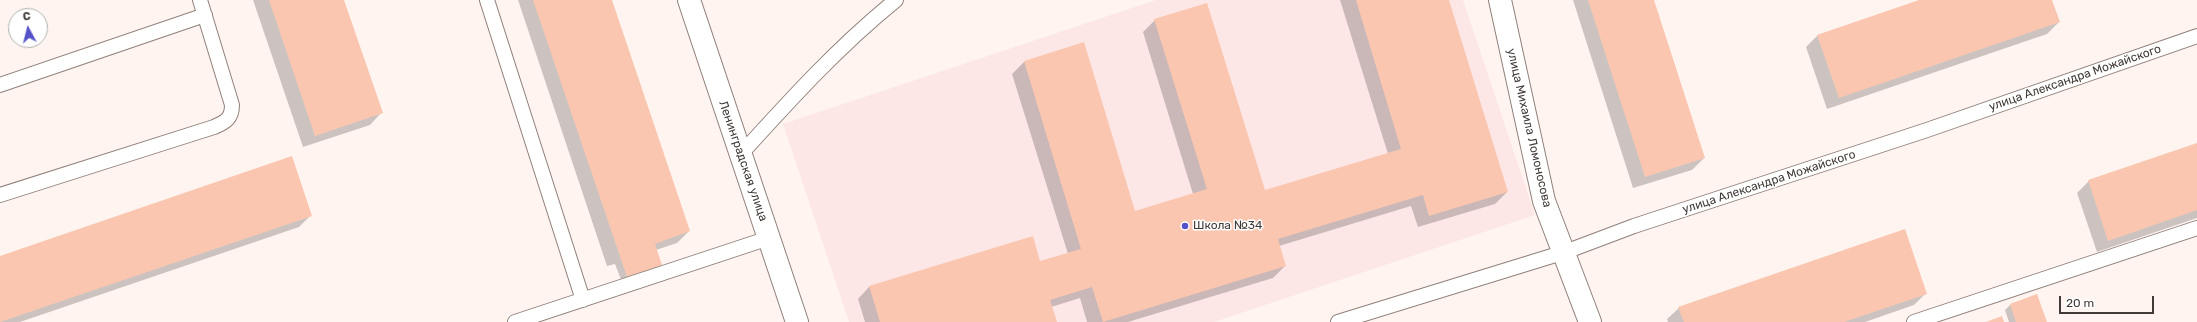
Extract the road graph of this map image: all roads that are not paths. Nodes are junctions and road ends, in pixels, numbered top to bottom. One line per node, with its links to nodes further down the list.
1 (200, 0): 6 (lane)
2 (487, 0): 14 (lane)
3 (689, 0): 9 (street, Ленинградская улица)
4 (896, 0): 9 (lane)
5 (1500, 0): 13 (street, улица Михаила Ломоносова)
6 (204, 15): 8 (lane); 10 (lane)
7 (2197, 36): 13 (lane, улица Александра Можайского)
8 (0, 85)
9 (741, 154): 12 (street, Ленинградская улица)
10 (0, 195)
11 (2197, 228): 19 (lane)
12 (769, 238): 14 (lane); 16 (street, Ленинградская улица)
13 (1565, 252): 17 (lane, улица Александра Можайского); 18 (street, улица Михаила Ломоносова)
14 (583, 300): 15 (lane)
15 (515, 322)
16 (797, 322)
17 (1338, 322)
18 (1590, 322)
19 (1914, 322)

